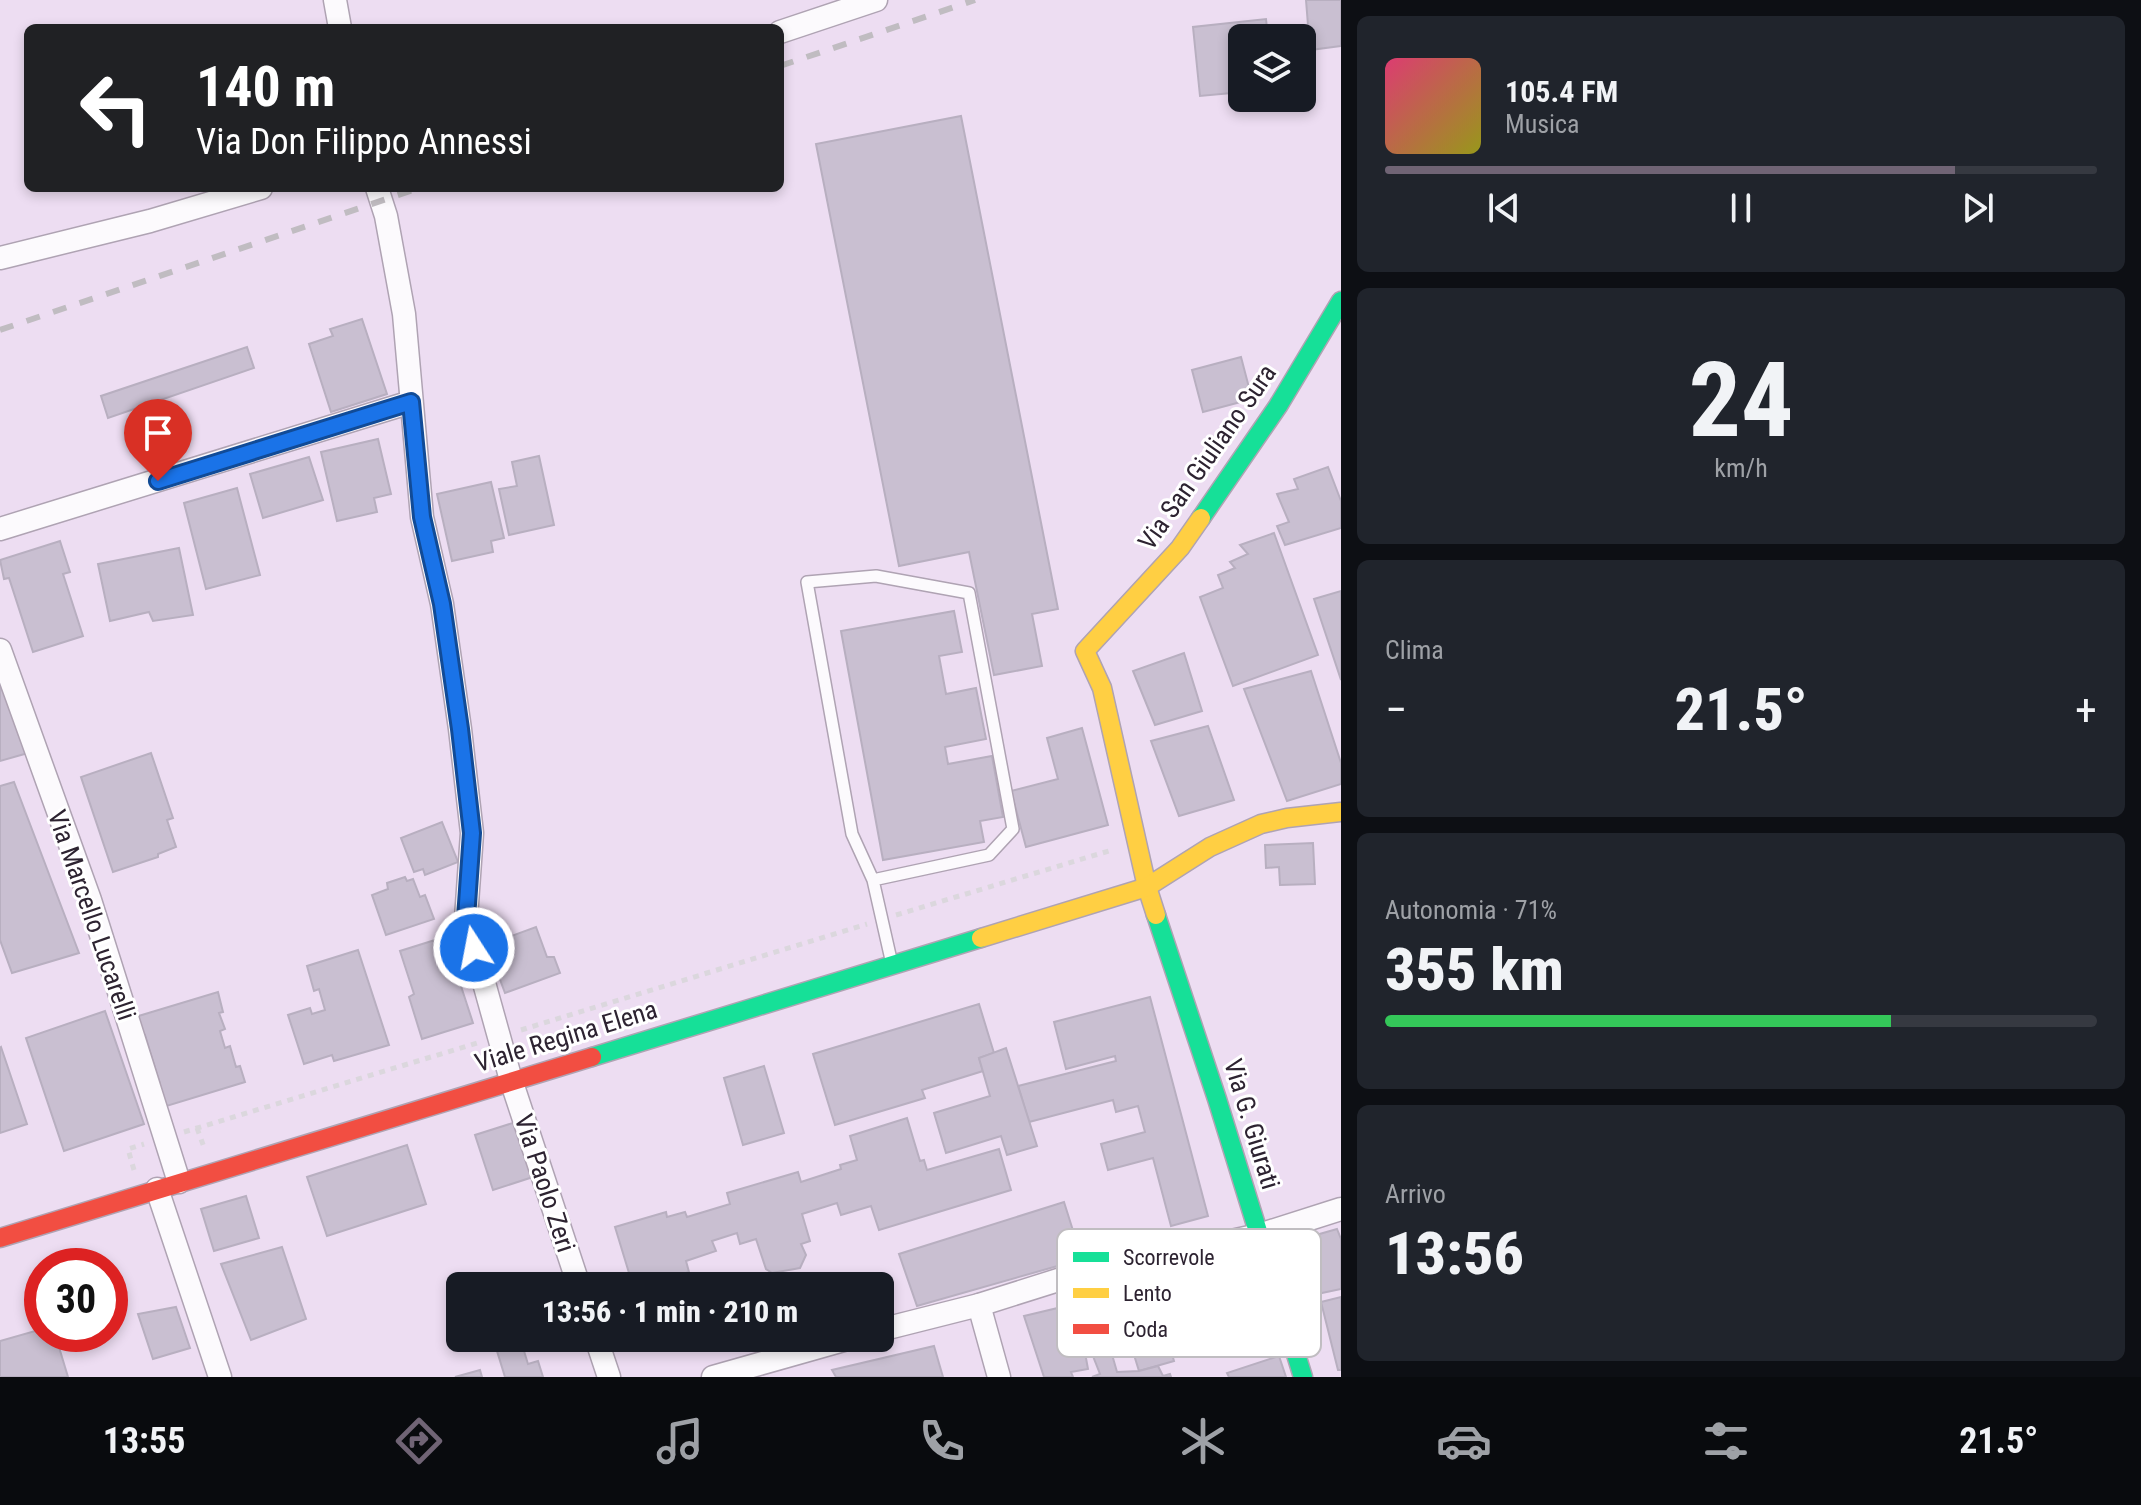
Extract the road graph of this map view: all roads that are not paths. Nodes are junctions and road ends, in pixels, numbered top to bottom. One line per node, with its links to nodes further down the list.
1 (335, 0): 3 (street)
2 (876, 0): 4 (street)
3 (339, 24)
4 (784, 31)
5 (248, 192): 7 (street)
6 (378, 192): 9 (street, Via Paolo Zeri)
7 (0, 258)
8 (1341, 301): 14 (street, Via San Giuliano Sura)
9 (411, 402): 10 (street); 16 (street, Via Paolo Zeri)
10 (0, 529)
11 (0, 652): 17 (street, Via Marcello Lucarelli)
12 (1341, 812): 14 (street)
13 (873, 880): 13 (lane); 15 (lane)
14 (1147, 887): 15 (street, Viale Regina Elena); 20 (street, Via G. Giurati)
15 (892, 964): 16 (street, Viale Regina Elena)
16 (511, 1080): 17 (street, Viale Regina Elena); 23 (street, Via Paolo Zeri)
17 (179, 1182): 18 (street, Viale Regina Elena)
18 (157, 1189): 22 (street, Viale Regina Elena); 30 (street)
19 (1341, 1209): 21 (street)
20 (1257, 1229)
21 (1278, 1229)
22 (0, 1238)
23 (574, 1272)
24 (1057, 1280): 25 (street)
25 (979, 1305): 26 (street); 33 (street)
26 (894, 1326)
27 (601, 1352): 31 (street)
28 (801, 1352): 32 (street)
29 (1297, 1357): 34 (street, Via G. Giurati)
30 (220, 1377)
31 (609, 1377)
32 (713, 1377)
33 (999, 1377)
34 (1303, 1377)

